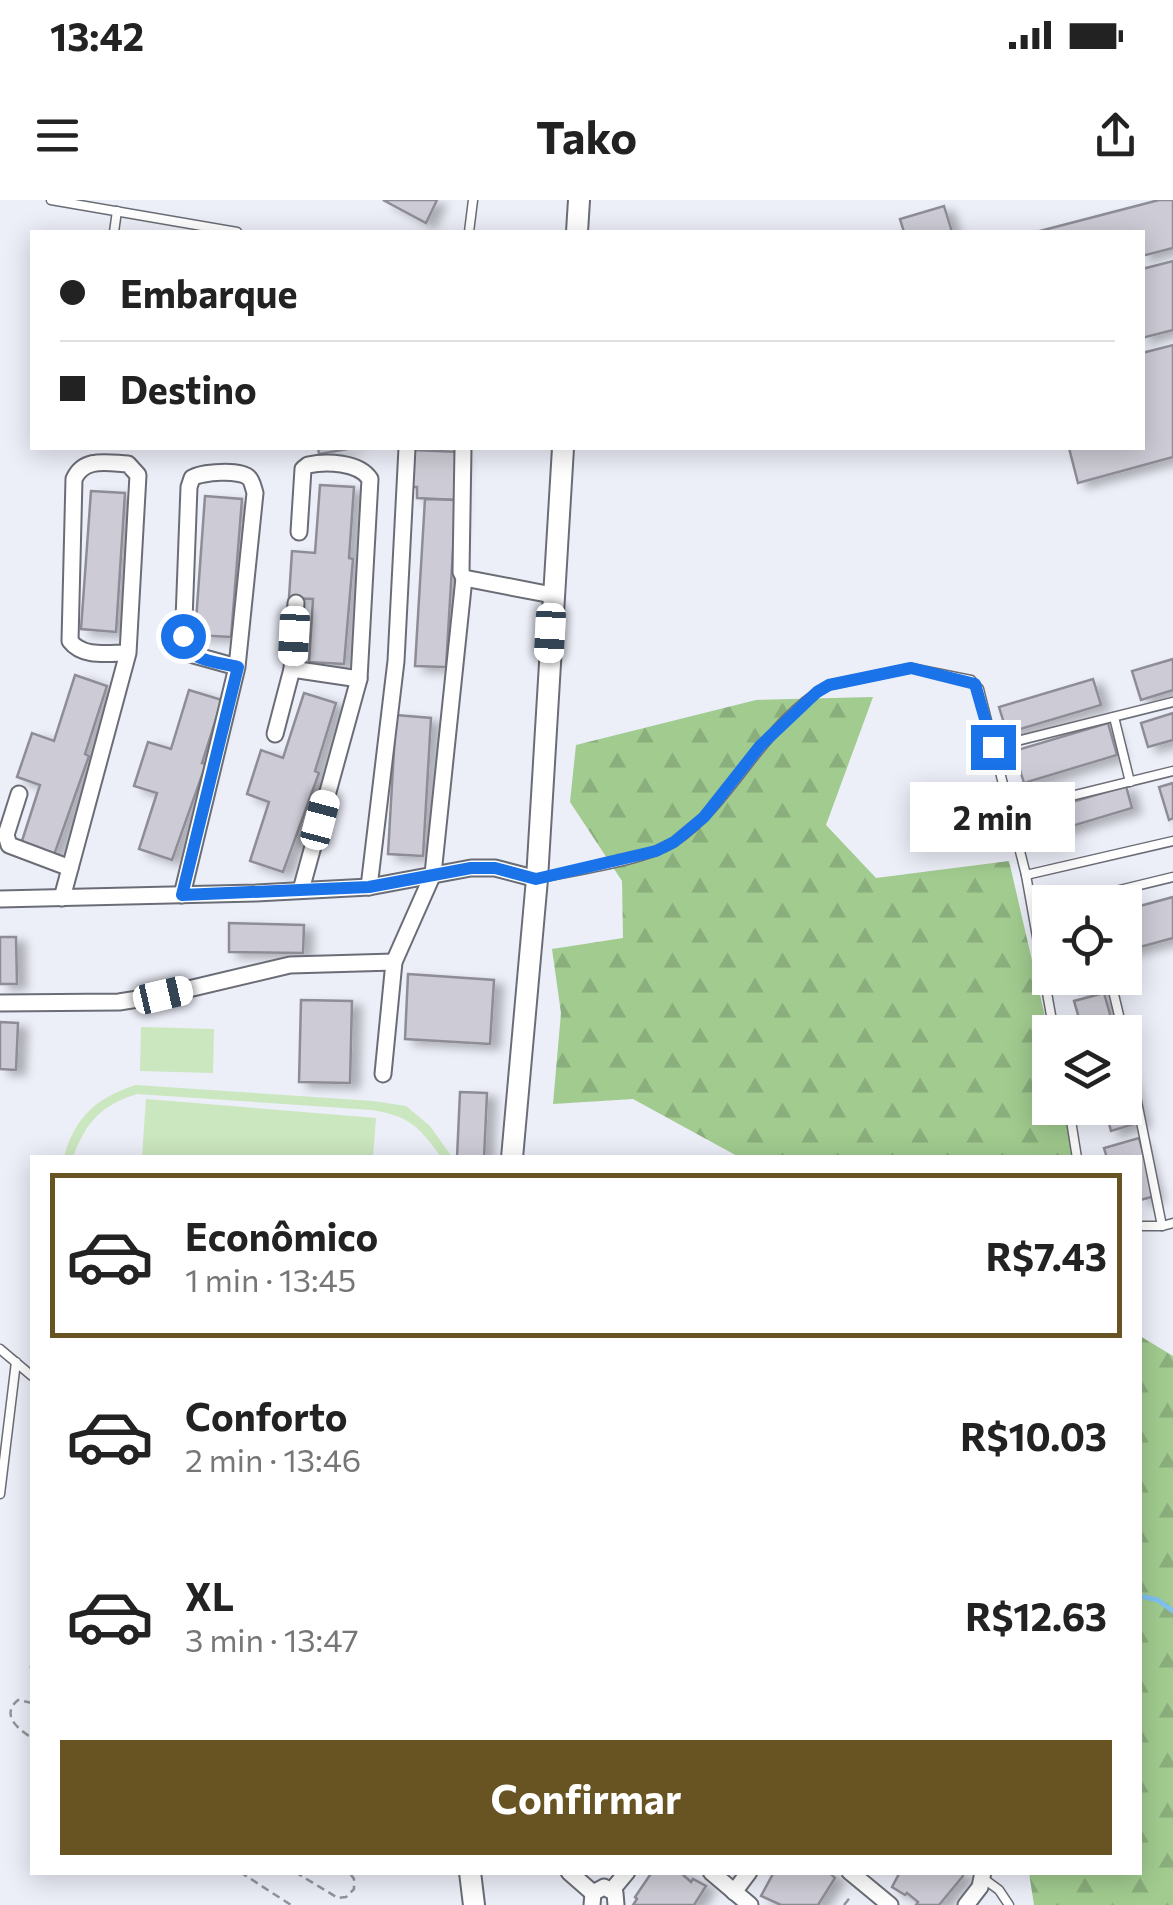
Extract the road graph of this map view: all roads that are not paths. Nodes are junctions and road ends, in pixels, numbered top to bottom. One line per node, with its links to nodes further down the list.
1 (51, 200): 4 (lane)
2 (473, 200): 7 (lane)
3 (579, 200): 8 (main road)
4 (117, 211): 5 (lane); 6 (lane)
5 (114, 230)
6 (226, 230)
7 (469, 230)
8 (577, 230)
9 (407, 450): 35 (street)
10 (464, 450): 13 (street)
11 (563, 450): 14 (main road)
12 (299, 532): 19 (street)
13 (464, 578): 14 (street); 30 (street)
14 (552, 595): 33 (main road)
15 (296, 603): 18 (street)
16 (128, 654): 16 (street); 29 (street)
17 (238, 667): 17 (street); 37 (street)
18 (292, 669): 19 (street); 22 (street)
19 (358, 679): 36 (street)
20 (1173, 702): 21 (lane)
21 (1114, 717): 23 (lane); 25 (lane)
22 (274, 734)
23 (993, 747): 27 (lane); 33 (lane)
24 (1173, 771): 25 (lane)
25 (1130, 782): 27 (lane)
26 (18, 794): 29 (street)
27 (1010, 811): 31 (lane)
28 (1173, 841): 31 (lane)
29 (70, 868): 38 (street)
30 (434, 874): 33 (street); 35 (street); 41 (street)
31 (1026, 876): 40 (lane)
32 (1173, 877): 34 (lane)
33 (536, 879): 46 (main road)
34 (1142, 886)
35 (369, 887): 36 (street)
36 (301, 890): 37 (street)
37 (182, 895): 38 (street)
38 (62, 898): 39 (street)
39 (0, 899)
40 (1032, 905)
41 (394, 962): 42 (street); 43 (street)
42 (0, 1003)
43 (383, 1074)
44 (1071, 1125): 47 (lane)
45 (1142, 1125): 50 (lane)
46 (512, 1155)
47 (1076, 1155)
48 (1173, 1223): 50 (lane)
49 (1142, 1226): 50 (lane)
50 (1162, 1226)
51 (0, 1349): 52 (lane)
52 (16, 1362): 53 (lane); 54 (lane)
53 (30, 1374)
54 (0, 1494)
55 (470, 1875): 65 (main road)
56 (572, 1875): 64 (street)
57 (625, 1875): 63 (street)
58 (714, 1875): 62 (street)
59 (748, 1875): 62 (street)
60 (854, 1875): 67 (street)
61 (983, 1876): 68 (street); 69 (lane)
62 (734, 1892): 66 (street)
63 (614, 1898): 64 (street)
64 (593, 1899)
65 (474, 1905)
66 (750, 1905)
67 (890, 1905)
68 (966, 1905)
69 (1008, 1905)

